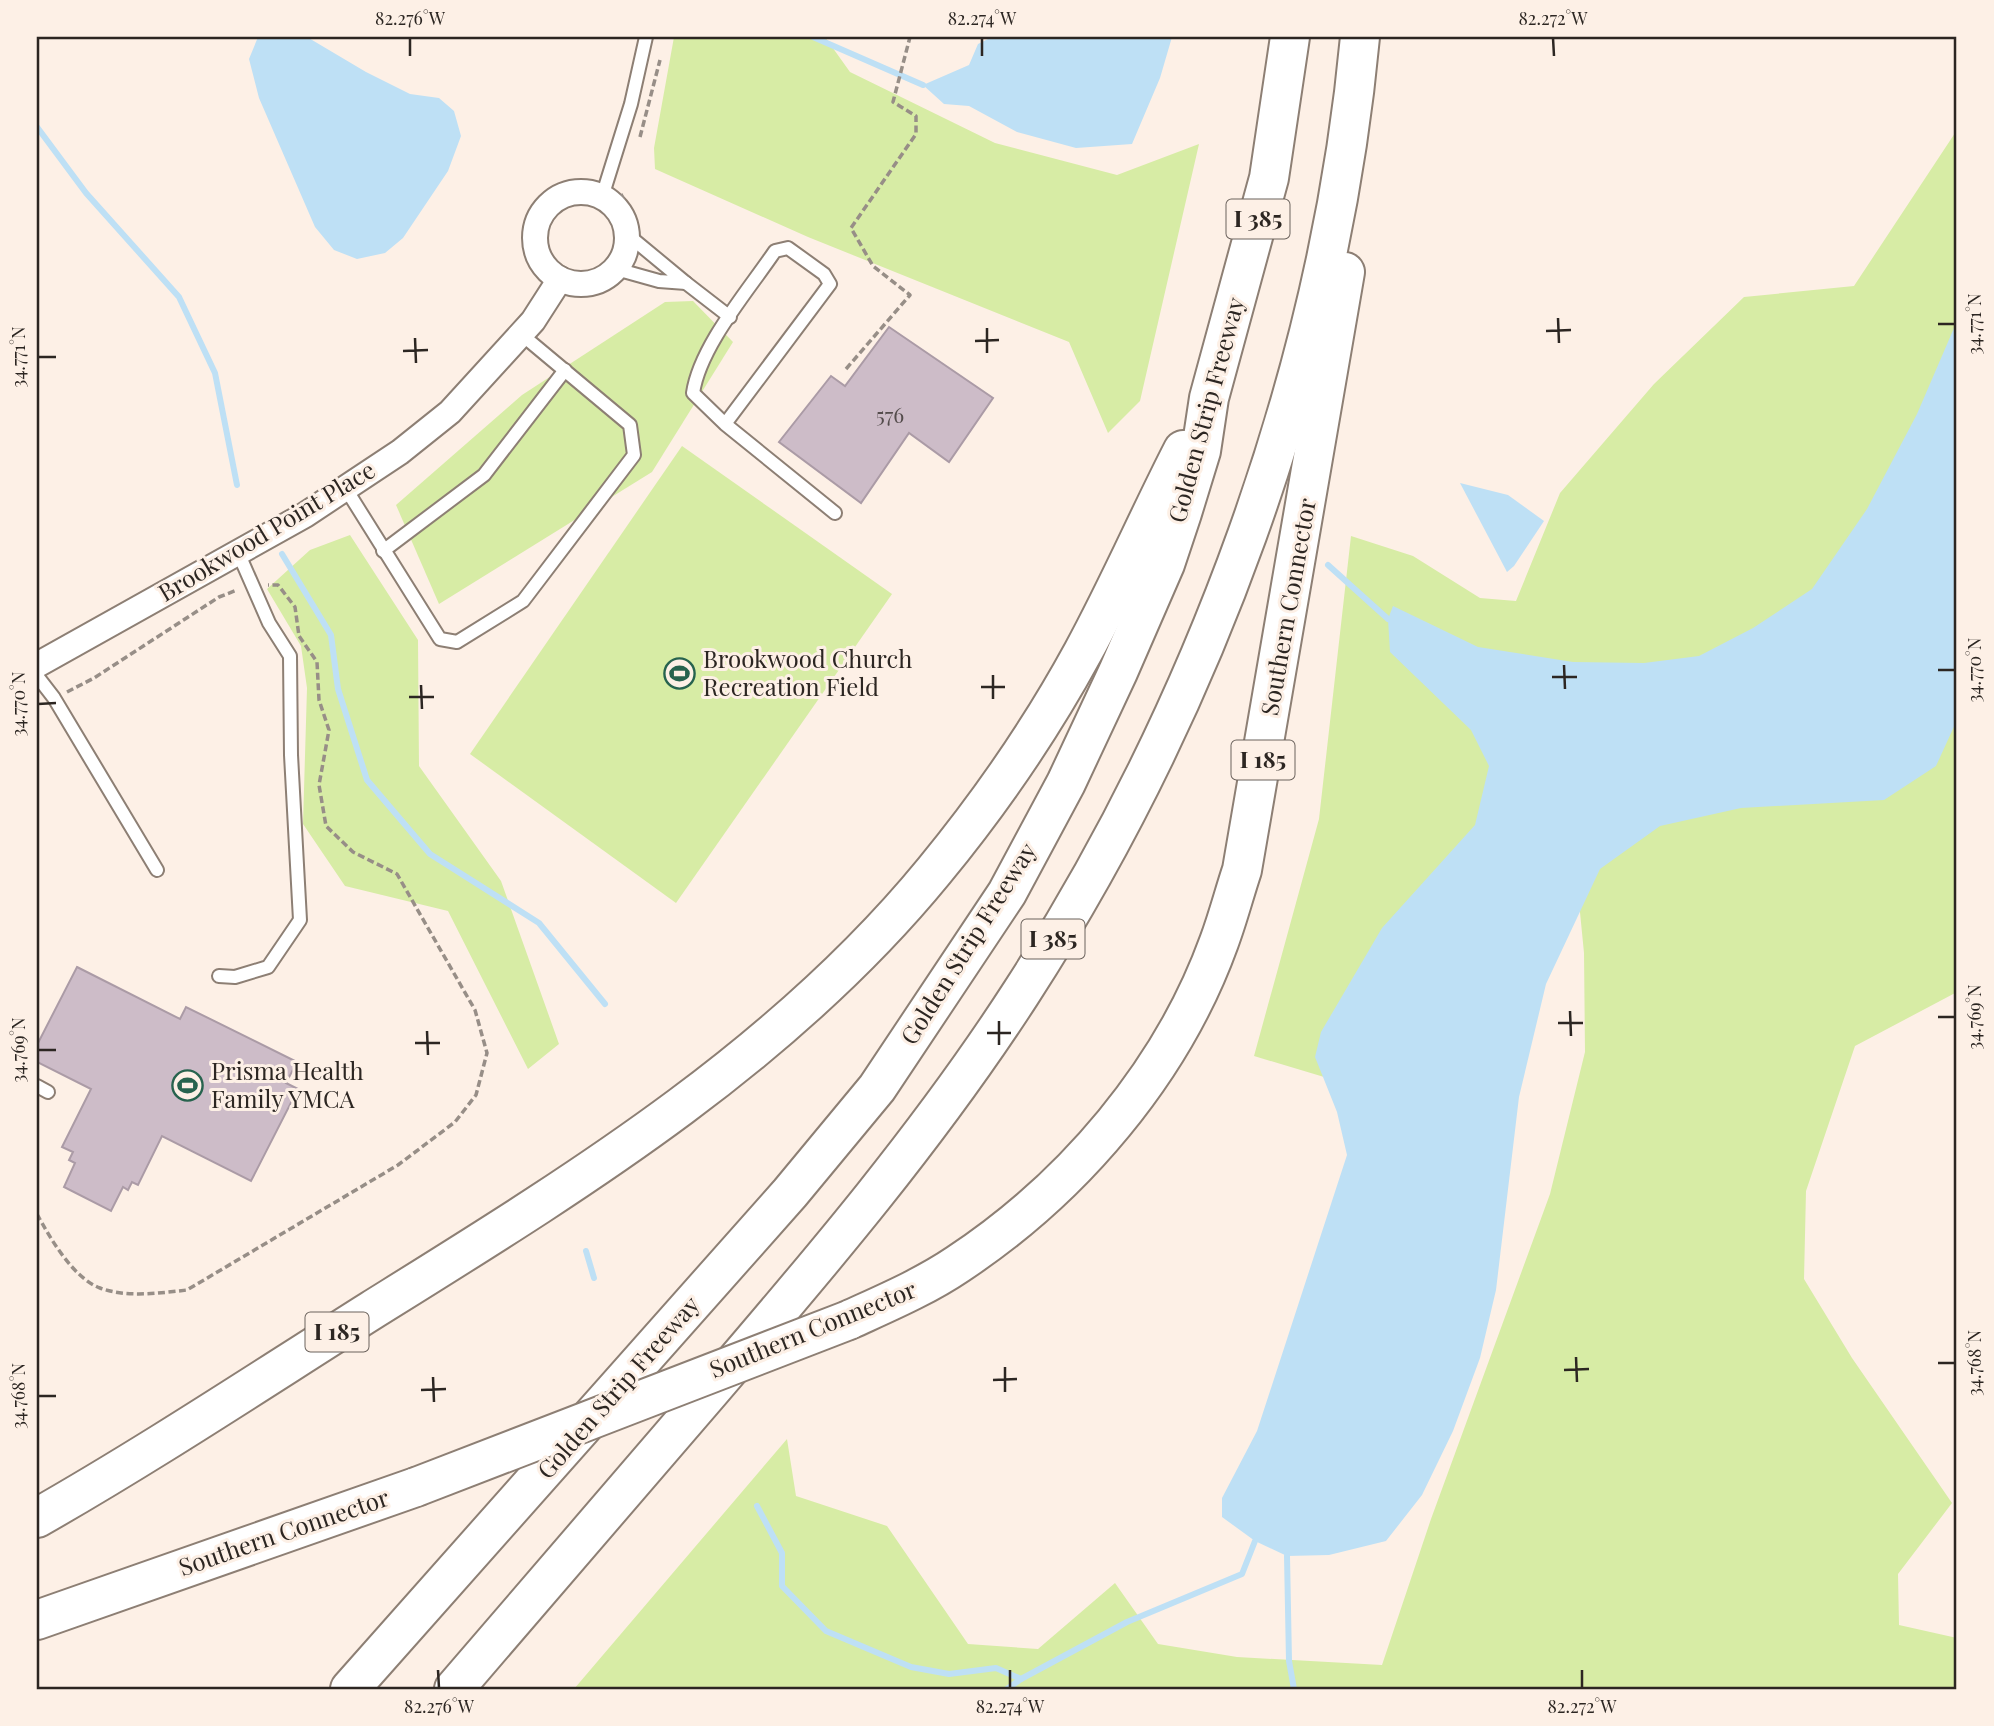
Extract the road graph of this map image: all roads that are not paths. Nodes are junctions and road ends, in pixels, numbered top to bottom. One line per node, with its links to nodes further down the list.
1 (646, 37): 5 (lane)
2 (1290, 37): 13 (highway, Golden Strip Freeway / I 385)
3 (1360, 37): 26 (highway, I 385)
4 (1375, 37): 24 (highway, Southern Connector / I 185, bridge)
5 (612, 194): 6 (street); 8 (street)
6 (632, 232): 7 (street); 9 (lane)
7 (616, 269): 8 (street); 9 (lane)
8 (560, 279): 11 (street, Brookwood Point Place)
9 (686, 282): 10 (lane)
10 (730, 317): 14 (lane); 14 (lane)
11 (521, 334): 12 (lane); 15 (street, Brookwood Point Place)
12 (565, 370): 18 (lane); 18 (lane)
13 (1209, 398): 23 (highway, I 185); 25 (highway, Golden Strip Freeway / I 385)
14 (725, 424): 16 (lane)
15 (346, 489): 17 (street, Brookwood Point Place); 18 (lane)
16 (835, 513)
17 (237, 550): 19 (street, Brookwood Point Place); 22 (lane)
18 (383, 551)
19 (37, 665)
20 (37, 676): 21 (lane)
21 (158, 870)
22 (219, 976)
23 (37, 1518)
24 (37, 1620)
25 (350, 1689)
26 (454, 1689)

